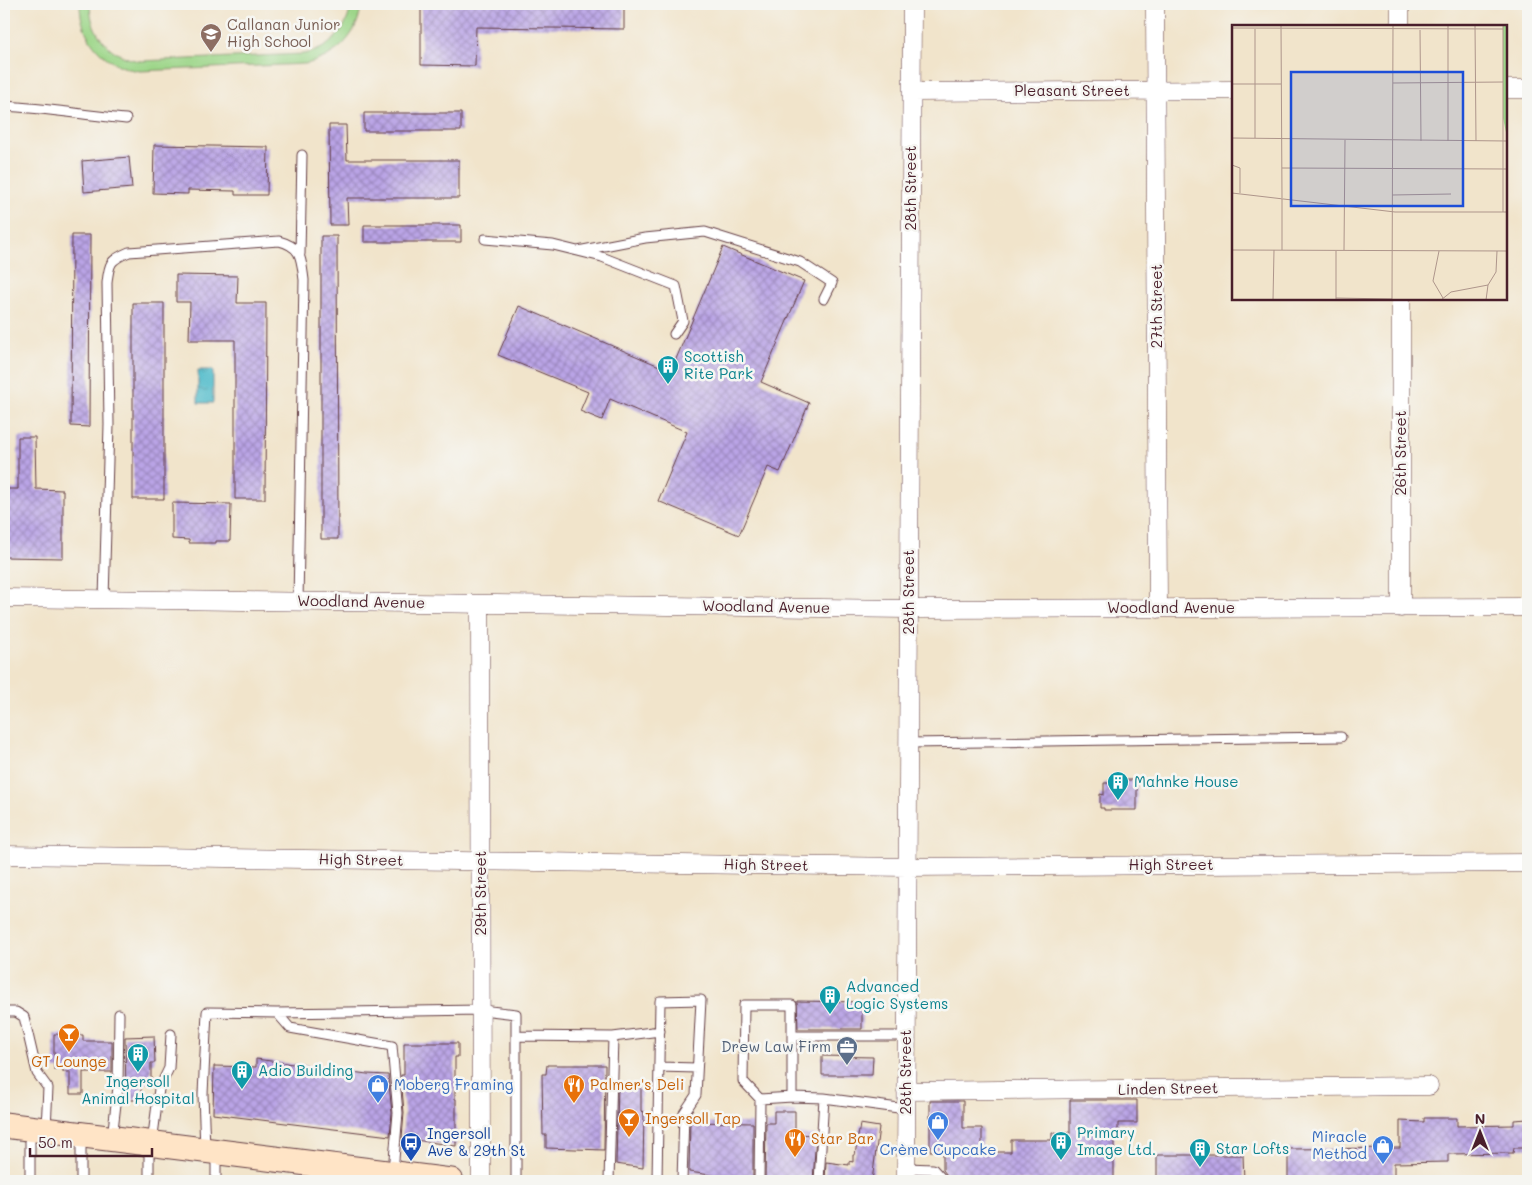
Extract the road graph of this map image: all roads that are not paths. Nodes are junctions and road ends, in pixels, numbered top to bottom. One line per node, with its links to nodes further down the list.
1 (912, 4): 9 (street, 28th Street)
2 (1155, 4): 8 (street, 27th Street)
3 (1400, 4): 4 (street)
4 (1400, 25)
5 (1507, 89): 6 (street)
6 (1528, 89)
7 (1232, 90): 8 (street, Pleasant Street)
8 (1156, 91): 9 (street, Pleasant Street); 24 (street, 27th Street)
9 (912, 92): 26 (street, 28th Street)
10 (4, 106): 11 (lane)
11 (126, 119)
12 (302, 155): 15 (lane)
13 (485, 239): 14 (lane)
14 (578, 251): 16 (lane); 18 (lane)
15 (300, 254): 20 (lane); 21 (lane)
16 (824, 299)
17 (1401, 300): 25 (street, 26th Street)
18 (674, 334)
19 (4, 598): 20 (street, Woodland Avenue)
20 (104, 599): 21 (street, Woodland Avenue)
21 (298, 602): 22 (street, Woodland Avenue)
22 (480, 604): 26 (street, Woodland Avenue); 30 (street, 29th Street)
23 (1528, 607): 25 (street, Woodland Avenue)
24 (1158, 608): 25 (street, Woodland Avenue); 26 (street, Woodland Avenue)
25 (1401, 608)
26 (909, 609): 28 (street, 28th Street)
27 (1342, 737): 28 (lane)
28 (908, 743): 32 (street, 28th Street)
29 (4, 855): 30 (street, High Street)
30 (481, 861): 32 (street, High Street); 33 (street, 29th Street)
31 (1528, 863): 32 (street, High Street)
32 (907, 867): 41 (street, 28th Street)
33 (482, 1010): 35 (lane); 39 (lane); 64 (street, 29th Street)
34 (4, 1012): 52 (lane)
35 (277, 1013): 56 (lane); 57 (lane)
36 (119, 1014): 54 (lane)
37 (660, 1031): 42 (lane); 43 (lane); 44 (lane)
38 (171, 1034): 55 (lane)
39 (516, 1036): 42 (lane); 65 (lane)
40 (792, 1036): 41 (lane); 47 (lane); 48 (lane)
41 (906, 1036): 46 (street, 28th Street)
42 (614, 1037): 66 (lane)
43 (659, 1067): 44 (lane); 67 (lane)
44 (697, 1068): 68 (lane)
45 (1429, 1086): 46 (street, Linden Street)
46 (906, 1091): 50 (street, 28th Street)
47 (792, 1097): 48 (lane); 49 (lane)
48 (760, 1098): 69 (lane)
49 (824, 1098): 50 (lane); 70 (lane)
50 (906, 1109): 58 (street, 28th Street)
51 (4, 1125): 52 (main road)
52 (38, 1129): 53 (main road); 59 (lane)
53 (81, 1134): 54 (main road); 60 (lane)
54 (112, 1138): 55 (main road)
55 (151, 1143): 56 (main road); 61 (lane)
56 (211, 1151): 57 (main road); 62 (lane)
57 (393, 1174): 63 (main road)
58 (906, 1175): 71 (lane)
59 (30, 1181)
60 (81, 1181)
61 (149, 1181)
62 (216, 1181)
63 (451, 1181)
64 (481, 1181)
65 (516, 1181)
66 (609, 1181)
67 (657, 1181)
68 (682, 1181)
69 (759, 1181)
70 (819, 1181)
71 (944, 1181)

